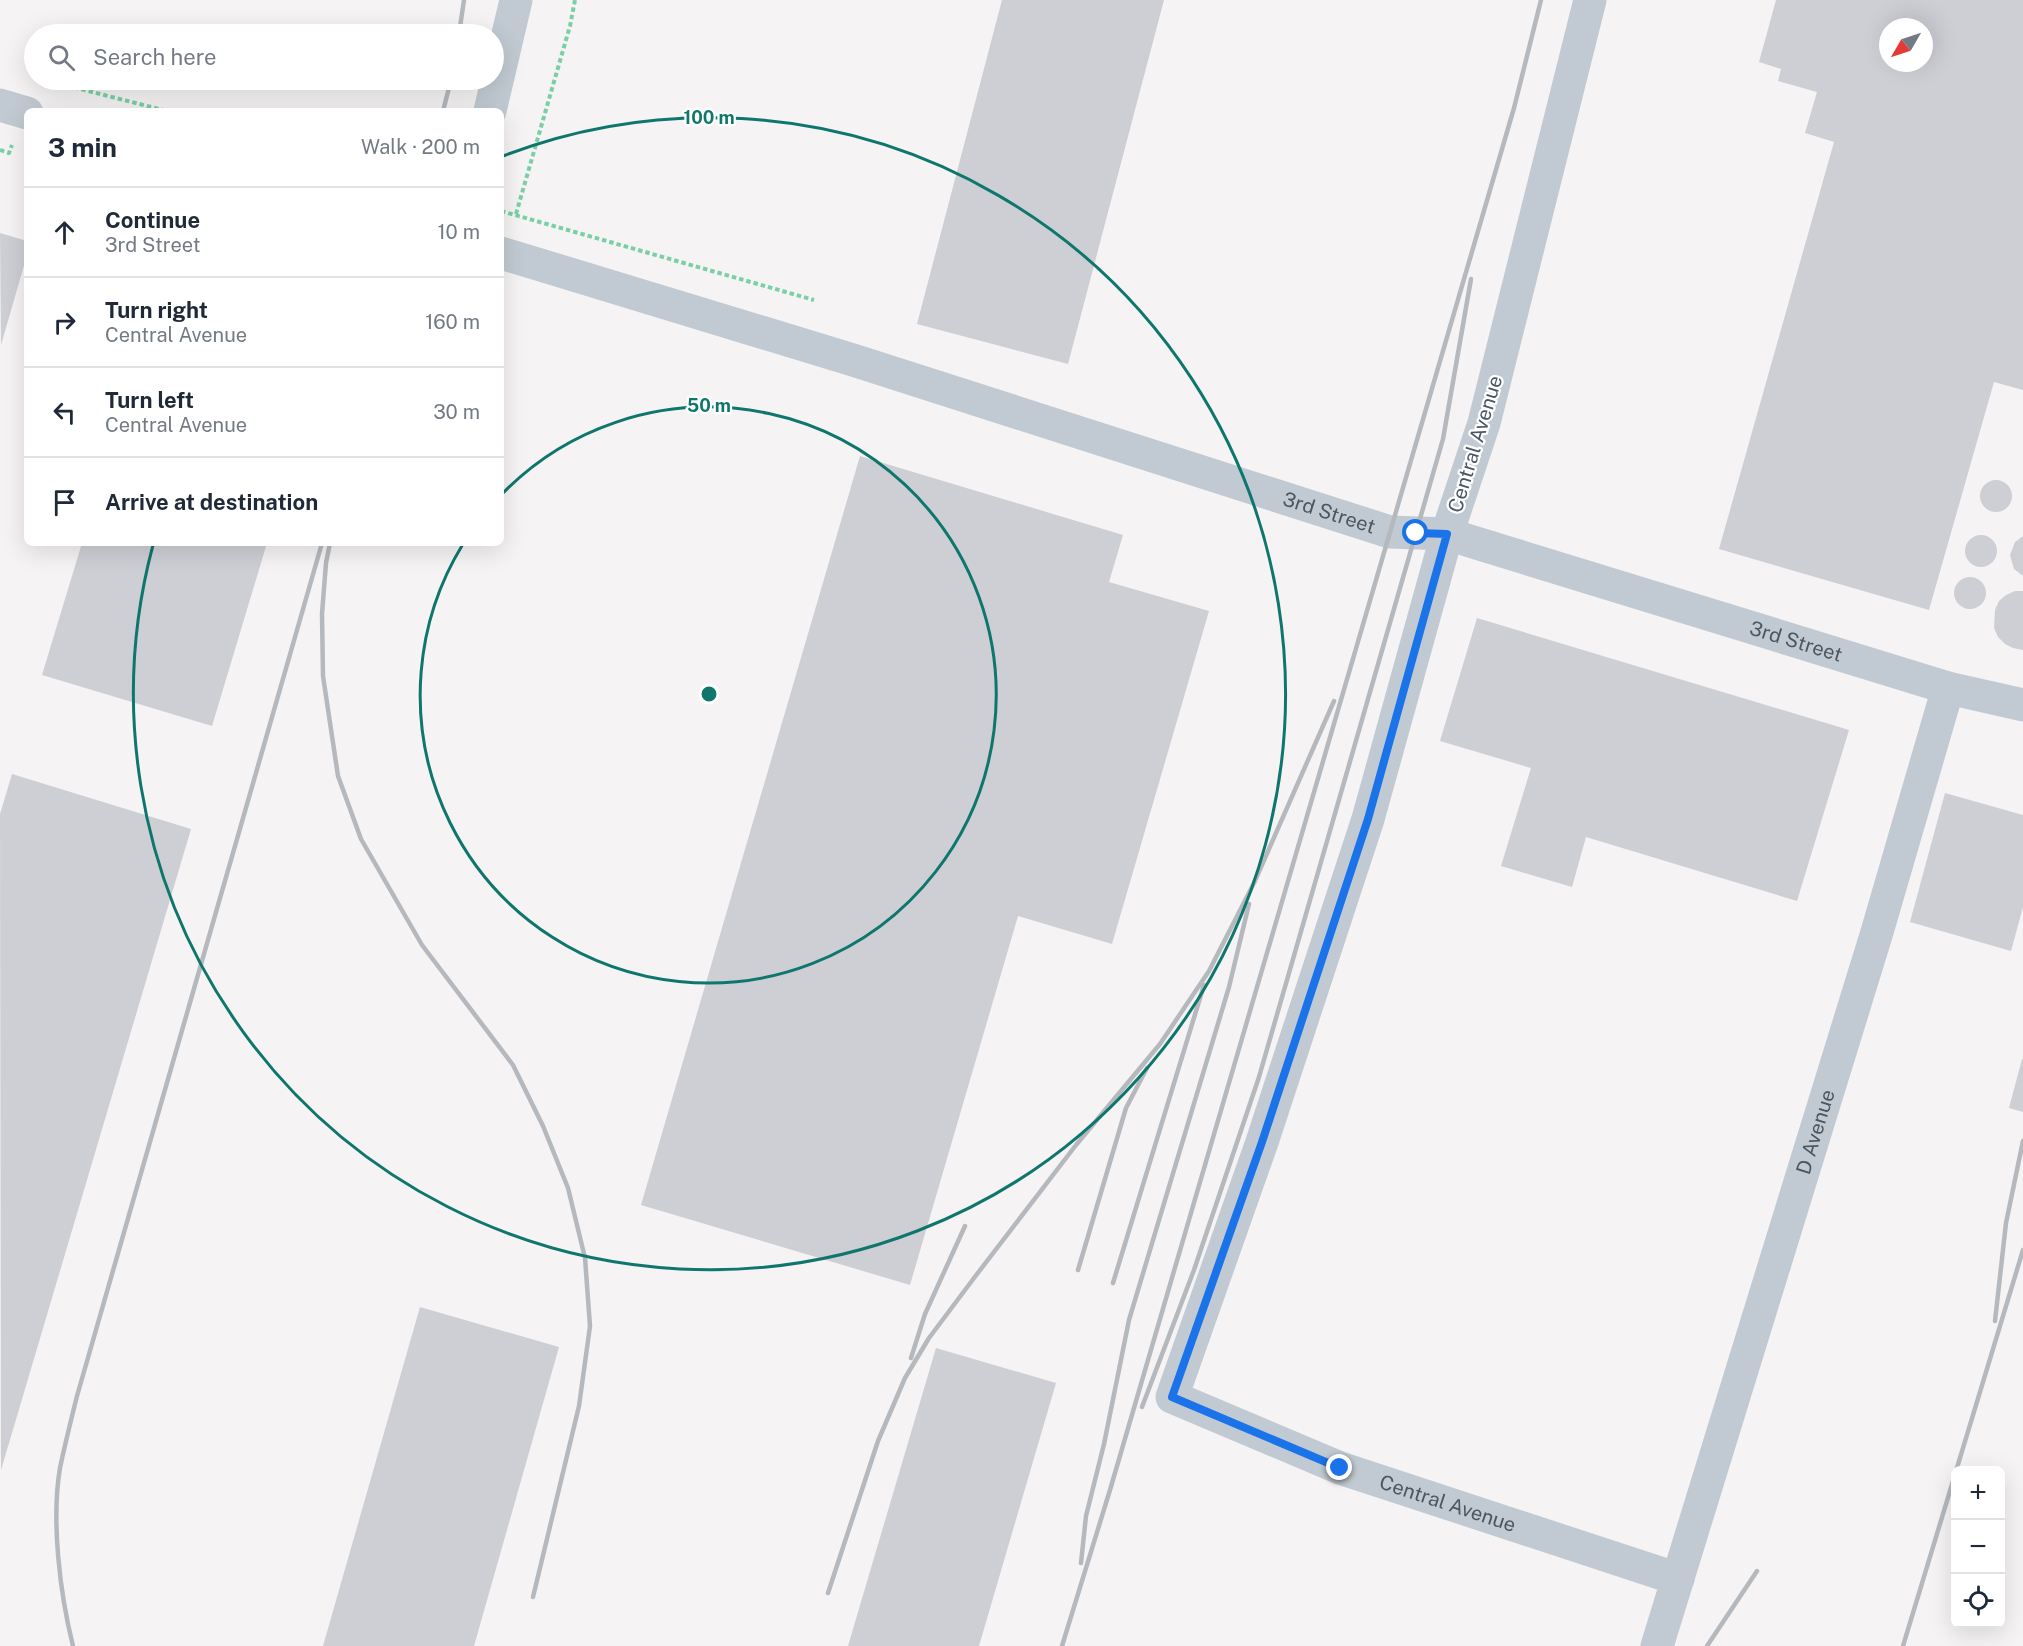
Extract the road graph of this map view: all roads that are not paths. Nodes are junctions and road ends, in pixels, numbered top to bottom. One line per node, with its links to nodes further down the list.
1 (516, 0): 3 (street)
2 (1590, 0): 9 (street, Central Avenue)
3 (504, 51)
4 (495, 90): 6 (street)
5 (0, 105): 7 (street)
6 (491, 108)
7 (24, 111)
8 (504, 254): 9 (street, 3rd Street)
9 (1447, 534): 10 (street, 3rd Street); 12 (street, Central Avenue)
10 (1948, 688): 11 (street); 12 (street, D Avenue)
11 (2023, 705)
12 (1678, 1579): 13 (street, D Avenue)
13 (1657, 1646)

